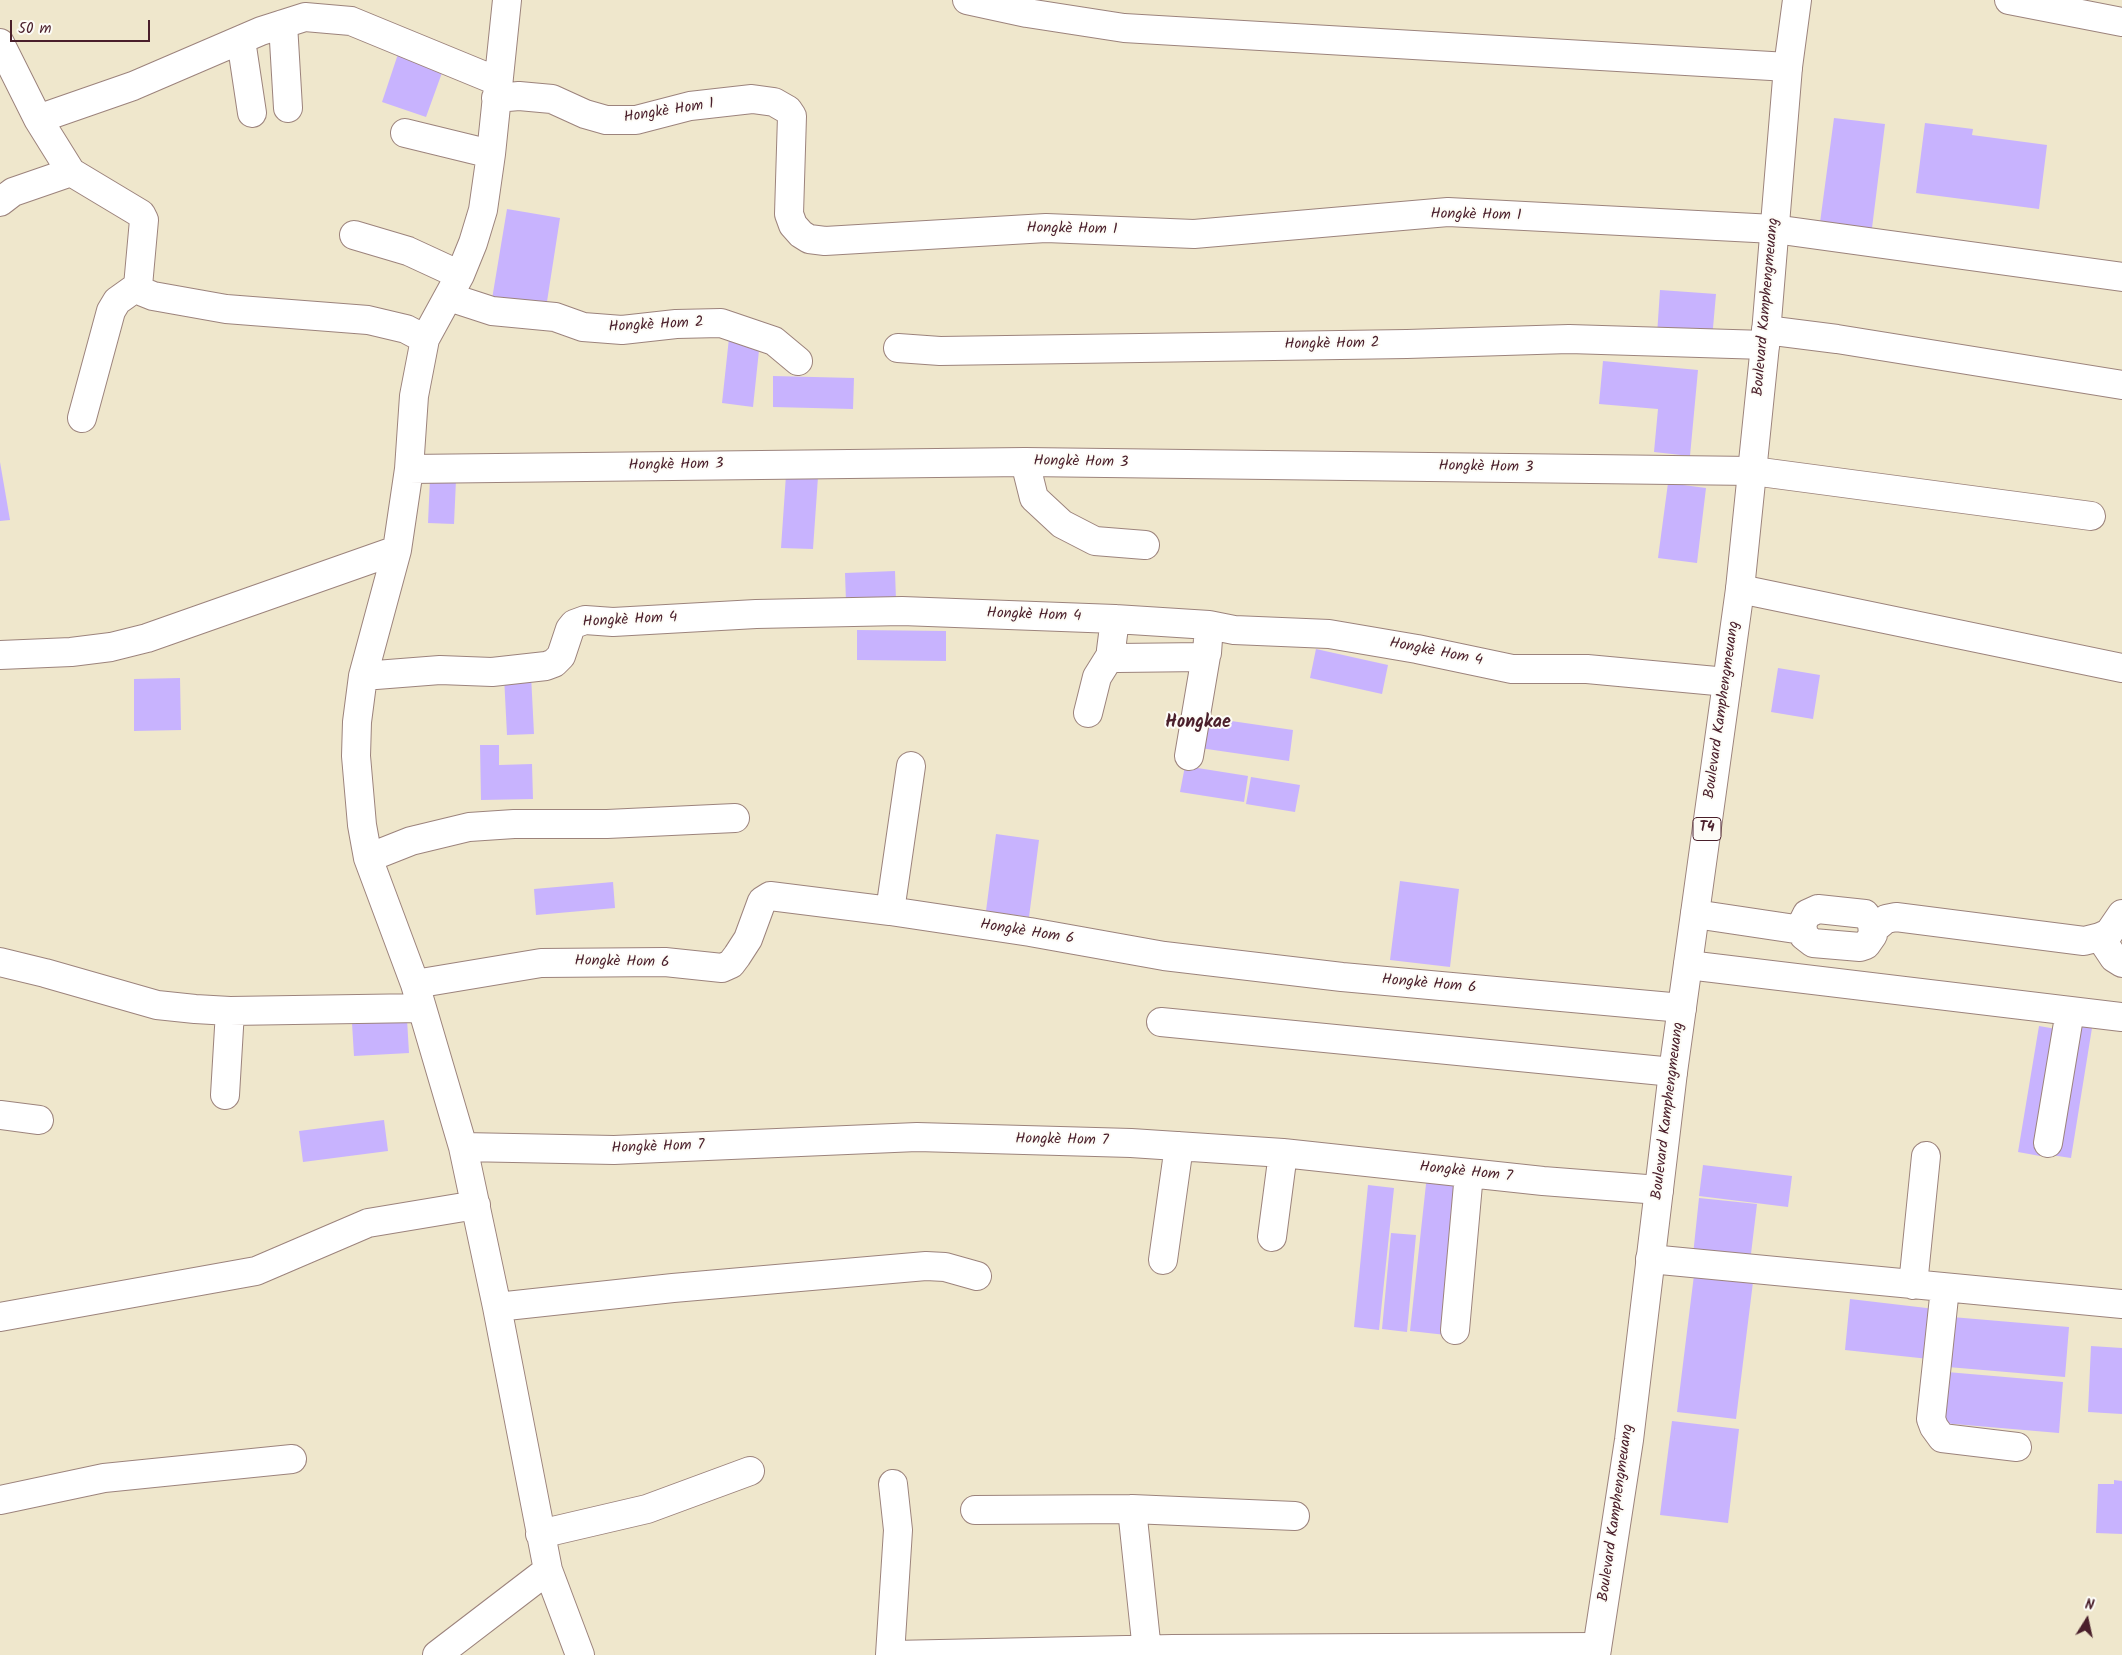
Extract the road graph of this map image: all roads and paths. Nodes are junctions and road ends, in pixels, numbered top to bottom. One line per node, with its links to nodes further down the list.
1 (507, 0): 11 (street)
2 (967, 0): 10 (street)
3 (1797, 0): 10 (street, Boulevard Kamphengmeuang / T4)
4 (2009, 0): 7 (street)
5 (351, 11): 6 (street); 11 (street)
6 (298, 14): 8 (street); 12 (street)
7 (2122, 22)
8 (241, 40): 13 (street); 14 (street)
9 (0, 43): 14 (street)
10 (1788, 67): 19 (street, Boulevard Kamphengmeuang / T4)
11 (496, 89): 16 (street); 19 (street, Hongkè Hom 1)
12 (288, 108)
13 (252, 113)
14 (38, 119): 17 (street)
15 (405, 133): 16 (street)
16 (491, 154): 23 (street)
17 (71, 172): 18 (street); 22 (street)
18 (0, 202)
19 (1774, 229): 21 (street); 24 (street, Boulevard Kamphengmeuang / T4)
20 (354, 235): 23 (street, Hongkè Hom 2)
21 (2122, 277)
22 (138, 286): 25 (street); 29 (street)
23 (454, 286): 25 (street); 27 (street, Hongkè Hom 2)
24 (1766, 338): 26 (street, Hongkè Hom 2); 28 (street, Hongkè Hom 2); 32 (street, Boulevard Kamphengmeuang / T4)
25 (425, 339): 31 (street)
26 (898, 348)
27 (798, 360)
28 (2122, 385)
29 (82, 418)
30 (1025, 462): 31 (street, Hongkè Hom 3); 32 (street, Hongkè Hom 3); 34 (street)
31 (409, 469): 35 (street)
32 (1753, 471): 33 (street, Hongkè Hom 3); 36 (street, Boulevard Kamphengmeuang / T4)
33 (2091, 516)
34 (1145, 545)
35 (397, 550): 40 (street); 43 (street)
36 (1740, 589): 42 (street); 44 (street, Boulevard Kamphengmeuang / T4)
37 (1115, 619): 38 (street, Hongkè Hom 4); 39 (street); 43 (street, Hongkè Hom 4)
38 (1209, 625): 41 (street); 44 (street, Hongkè Hom 4)
39 (1112, 653): 41 (street); 45 (street)
40 (0, 655)
41 (1206, 656): 46 (street)
42 (2122, 668)
43 (363, 676): 49 (street)
44 (1727, 682): 51 (street, Boulevard Kamphengmeuang / T4)
45 (1088, 713)
46 (1189, 756)
47 (910, 766): 50 (street)
48 (735, 818): 49 (street)
49 (368, 858): 59 (street)
50 (890, 911): 59 (street, Hongkè Hom 6); 60 (street, Hongkè Hom 6)
51 (1695, 914): 54 (street); 58 (street, Boulevard Kamphengmeuang / T4)
52 (2122, 914): 55 (street)
53 (1874, 929): 54 (street); 54 (street); 55 (street)
54 (1802, 930)
55 (2100, 938): 57 (street)
56 (0, 962): 61 (street, Hongkè Hom 6)
57 (2122, 963)
58 (1688, 965): 60 (street, Boulevard Kamphengmeuang / T4); 62 (street)
59 (419, 996): 61 (street, Hongkè Hom 6); 71 (street)
60 (1682, 1008): 65 (street, Boulevard Kamphengmeuang / T4)
61 (230, 1011): 66 (street)
62 (2070, 1011): 63 (street); 69 (street)
63 (2122, 1017)
64 (1162, 1022): 65 (street)
65 (1673, 1072): 75 (street, Boulevard Kamphengmeuang / T4)
66 (225, 1095)
67 (0, 1115): 68 (street)
68 (38, 1120)
69 (2048, 1144)
70 (1179, 1146): 71 (street, Hongkè Hom 7); 72 (street, Hongkè Hom 7); 79 (street)
71 (463, 1147): 76 (street)
72 (1284, 1153): 74 (street, Hongkè Hom 7); 77 (street)
73 (1926, 1156): 81 (street)
74 (1469, 1173): 75 (street, Hongkè Hom 7); 86 (street)
75 (1659, 1190): 78 (street, Boulevard Kamphengmeuang / T4)
76 (476, 1205): 84 (street); 85 (street)
77 (1272, 1237)
78 (1650, 1259): 81 (street); 98 (street, Boulevard Kamphengmeuang / T4)
79 (1163, 1260)
80 (977, 1276): 84 (street)
81 (1913, 1284): 82 (street)
82 (1945, 1288): 83 (street); 87 (street)
83 (2122, 1304)
84 (497, 1307): 95 (street)
85 (0, 1317)
86 (1456, 1330)
87 (2017, 1446)
88 (292, 1459): 91 (street)
89 (750, 1471): 95 (street)
90 (893, 1484): 101 (street)
91 (0, 1500)
92 (1132, 1509): 93 (street); 94 (street); 97 (street)
93 (975, 1510)
94 (1295, 1516)
95 (540, 1534): 96 (street)
96 (548, 1570): 99 (street); 100 (street)
97 (1147, 1651): 98 (street); 101 (street)
98 (1596, 1651)
99 (438, 1655)
100 (580, 1655)
101 (892, 1655)

